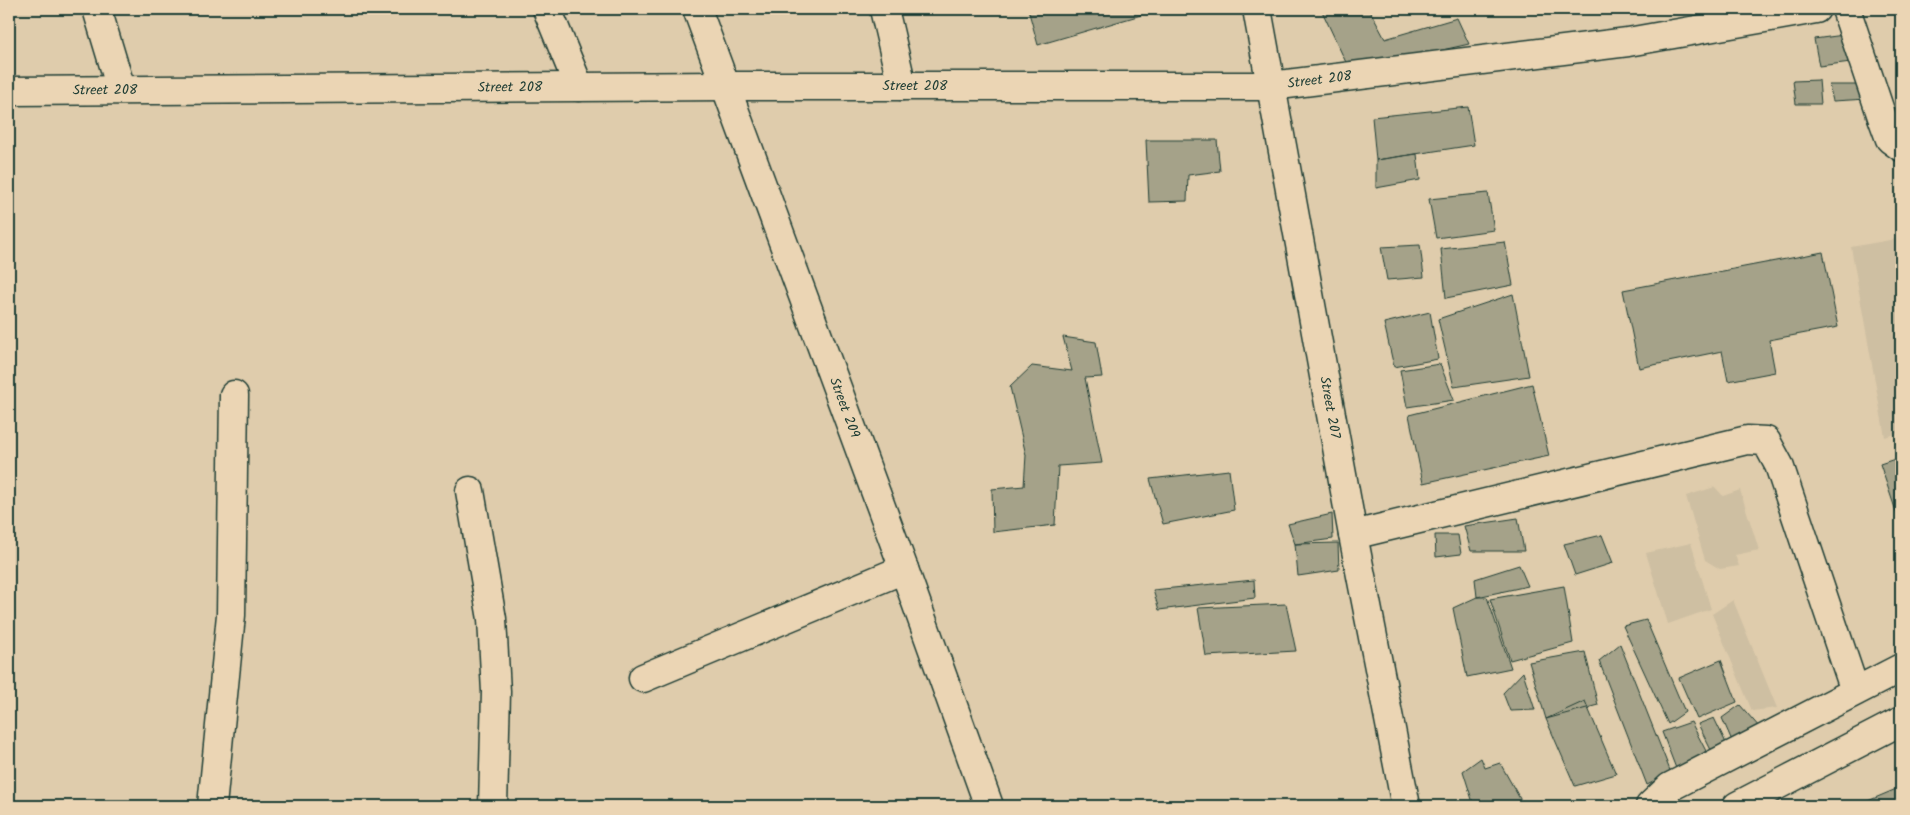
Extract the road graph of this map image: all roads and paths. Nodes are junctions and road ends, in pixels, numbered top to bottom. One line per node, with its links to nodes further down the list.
1 (97, 9): 12 (street)
2 (547, 9): 11 (street)
3 (697, 9): 8 (street, Street 209)
4 (884, 9): 9 (street)
5 (1258, 9): 10 (street, Street 207)
6 (1816, 9): 10 (street, Street 208)
7 (1846, 9): 14 (street)
8 (726, 86): 9 (street, Street 208); 11 (street, Street 208); 18 (street, Street 209)
9 (902, 86): 10 (street, Street 208)
10 (1271, 86): 17 (street, Street 207)
11 (579, 87): 12 (street, Street 208)
12 (121, 89): 13 (street, Street 208)
13 (9, 91)
14 (1901, 147)
15 (234, 395): 23 (street)
16 (470, 492): 24 (street)
17 (1353, 535): 21 (street); 26 (street, Street 207)
18 (904, 569): 20 (street); 25 (street, Street 209)
19 (1901, 668): 21 (street)
20 (643, 678)
21 (1855, 692): 27 (street)
22 (1901, 721): 28 (street)
23 (212, 806)
24 (493, 806)
25 (989, 806)
26 (1406, 806)
27 (1650, 806)
28 (1737, 806)

